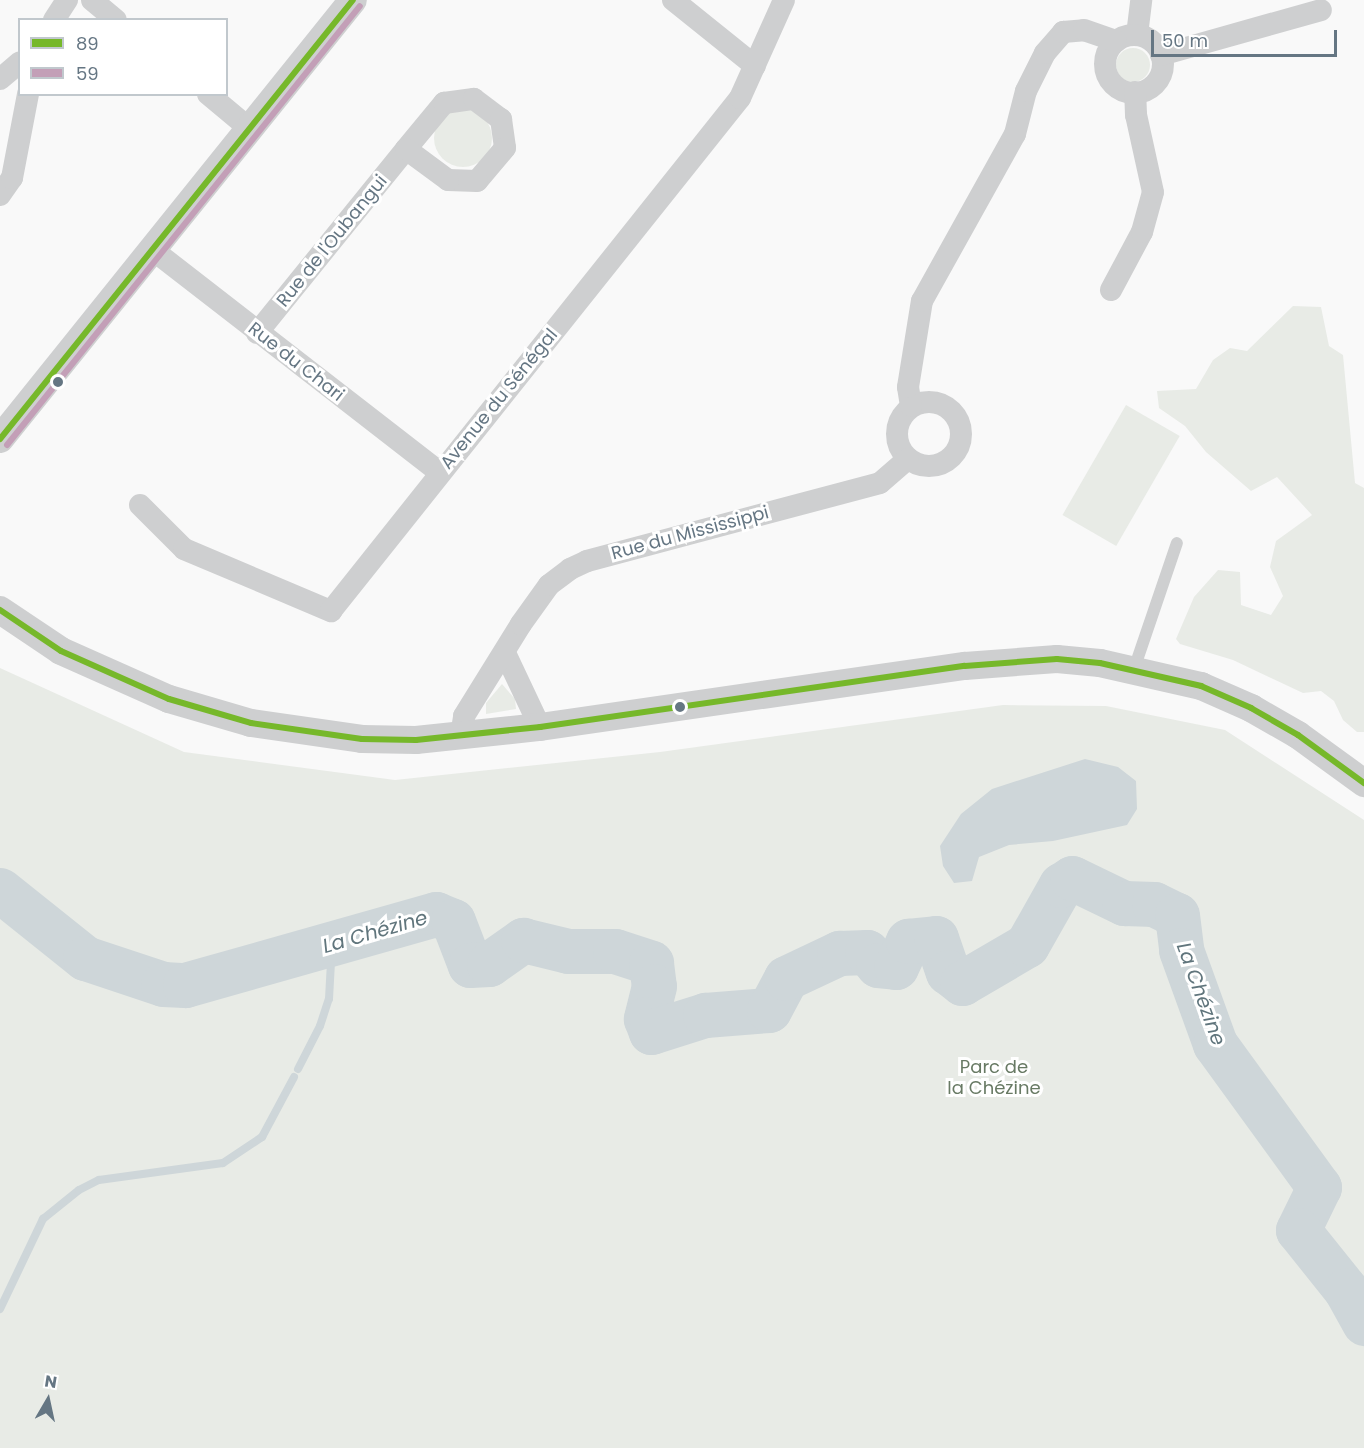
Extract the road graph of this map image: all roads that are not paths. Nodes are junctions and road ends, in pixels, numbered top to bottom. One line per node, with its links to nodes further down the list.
1 (67, 0): 8 (street)
2 (92, 0): 9 (street)
3 (353, 0): 18 (street)
4 (673, 0): 13 (street)
5 (784, 0): 13 (street, Avenue du Sénégal)
6 (1141, 0): 10 (street)
7 (1321, 10): 11 (street)
8 (55, 18)
9 (114, 18)
10 (1127, 38): 11 (street); 15 (street); 24 (street)
11 (1161, 55): 15 (street)
12 (18, 64): 14 (street)
13 (755, 66): 27 (street, Avenue du Sénégal)
14 (0, 79)
15 (1135, 92): 22 (street)
16 (28, 96): 20 (street)
17 (210, 96): 18 (street)
18 (250, 129): 21 (street)
19 (406, 149): 23 (street, Rue de l'Oubangui)
20 (0, 195)
21 (153, 250): 23 (street, Rue du Chari); 25 (street)
22 (1111, 290)
23 (257, 333): 27 (street, Rue du Chari)
24 (911, 406): 26 (street); 26 (street)
25 (0, 439)
26 (908, 459): 31 (street, Rue du Mississippi)
27 (440, 473): 28 (street, Avenue du Sénégal)
28 (140, 505)
29 (1177, 543): 32 (lane)
30 (0, 610): 34 (street)
31 (506, 652): 33 (street); 34 (street, Rue du Mississippi)
32 (1134, 669): 33 (street); 35 (street)
33 (540, 727): 34 (street)
34 (461, 736)
35 (1364, 783)

